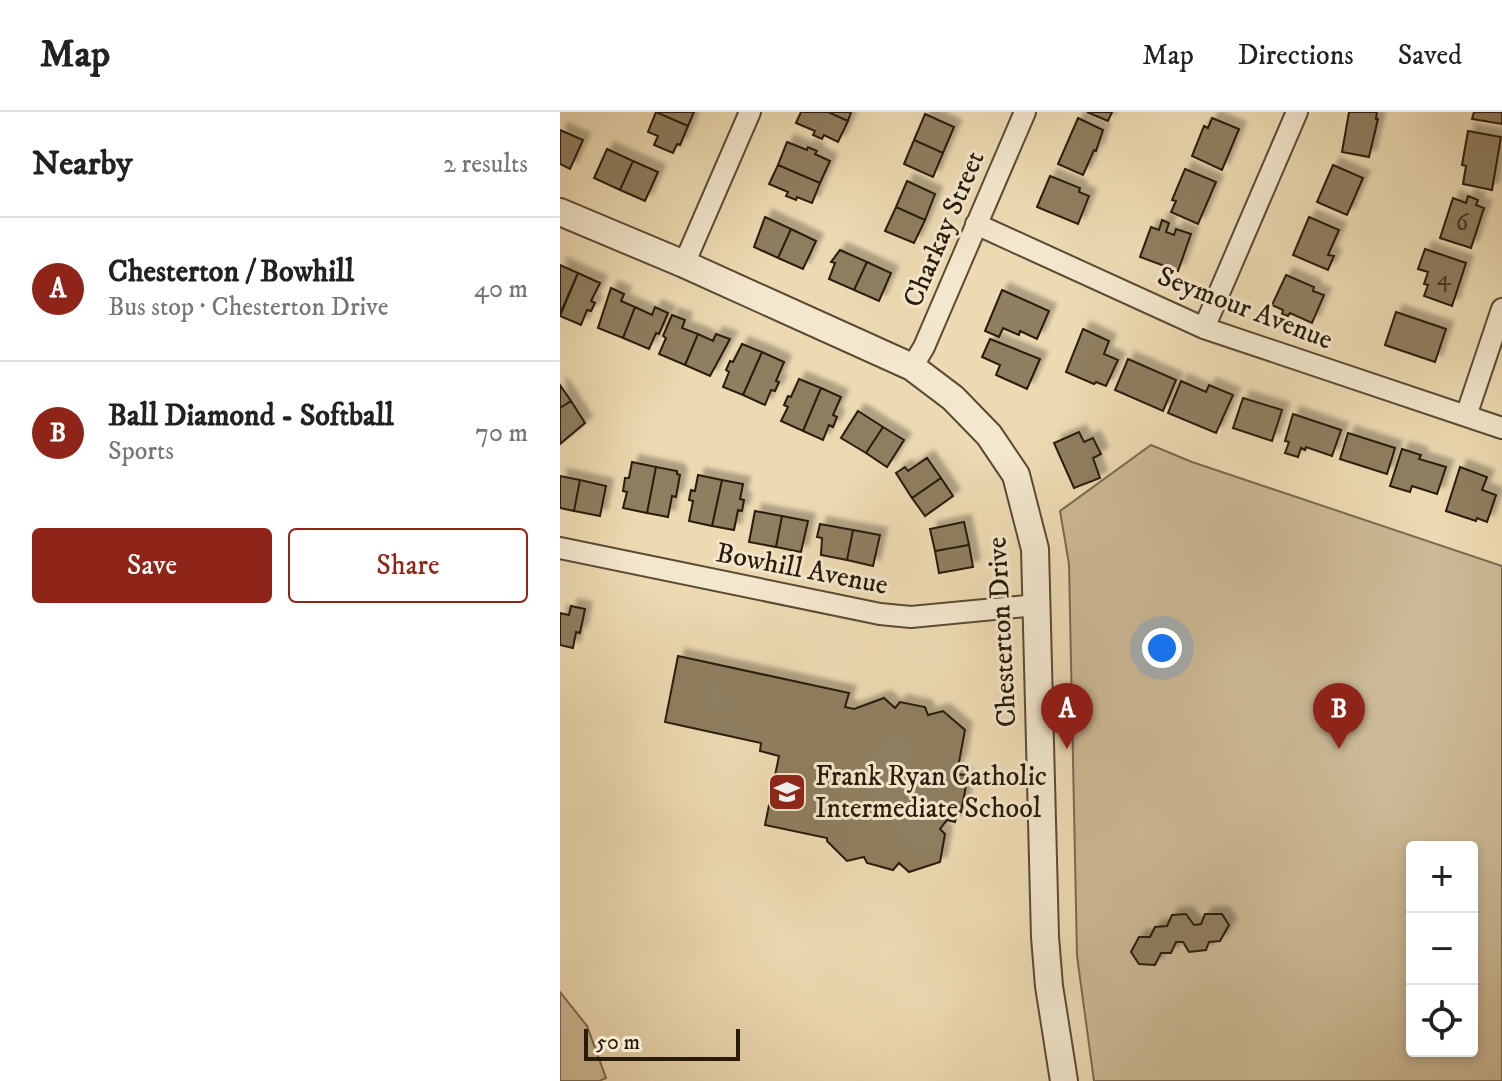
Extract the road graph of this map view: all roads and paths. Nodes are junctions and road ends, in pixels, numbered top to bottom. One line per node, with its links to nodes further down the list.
1 (750, 112): 6 (street)
2 (1025, 112): 5 (street, Charkay Street)
3 (1297, 112): 8 (street)
4 (560, 212): 6 (street, Chesterton Drive)
5 (976, 224): 8 (street, Seymour Avenue); 9 (street, Charkay Street)
6 (684, 264): 9 (street, Chesterton Drive)
7 (1502, 309): 10 (street)
8 (1204, 328): 10 (street, Seymour Avenue)
9 (912, 367): 13 (street, Chesterton Drive)
10 (1466, 416): 11 (street, Seymour Avenue)
11 (1502, 428)
12 (560, 548): 13 (street, Bowhill Avenue)
13 (1037, 605): 14 (street, Chesterton Drive)
14 (1064, 1081)

